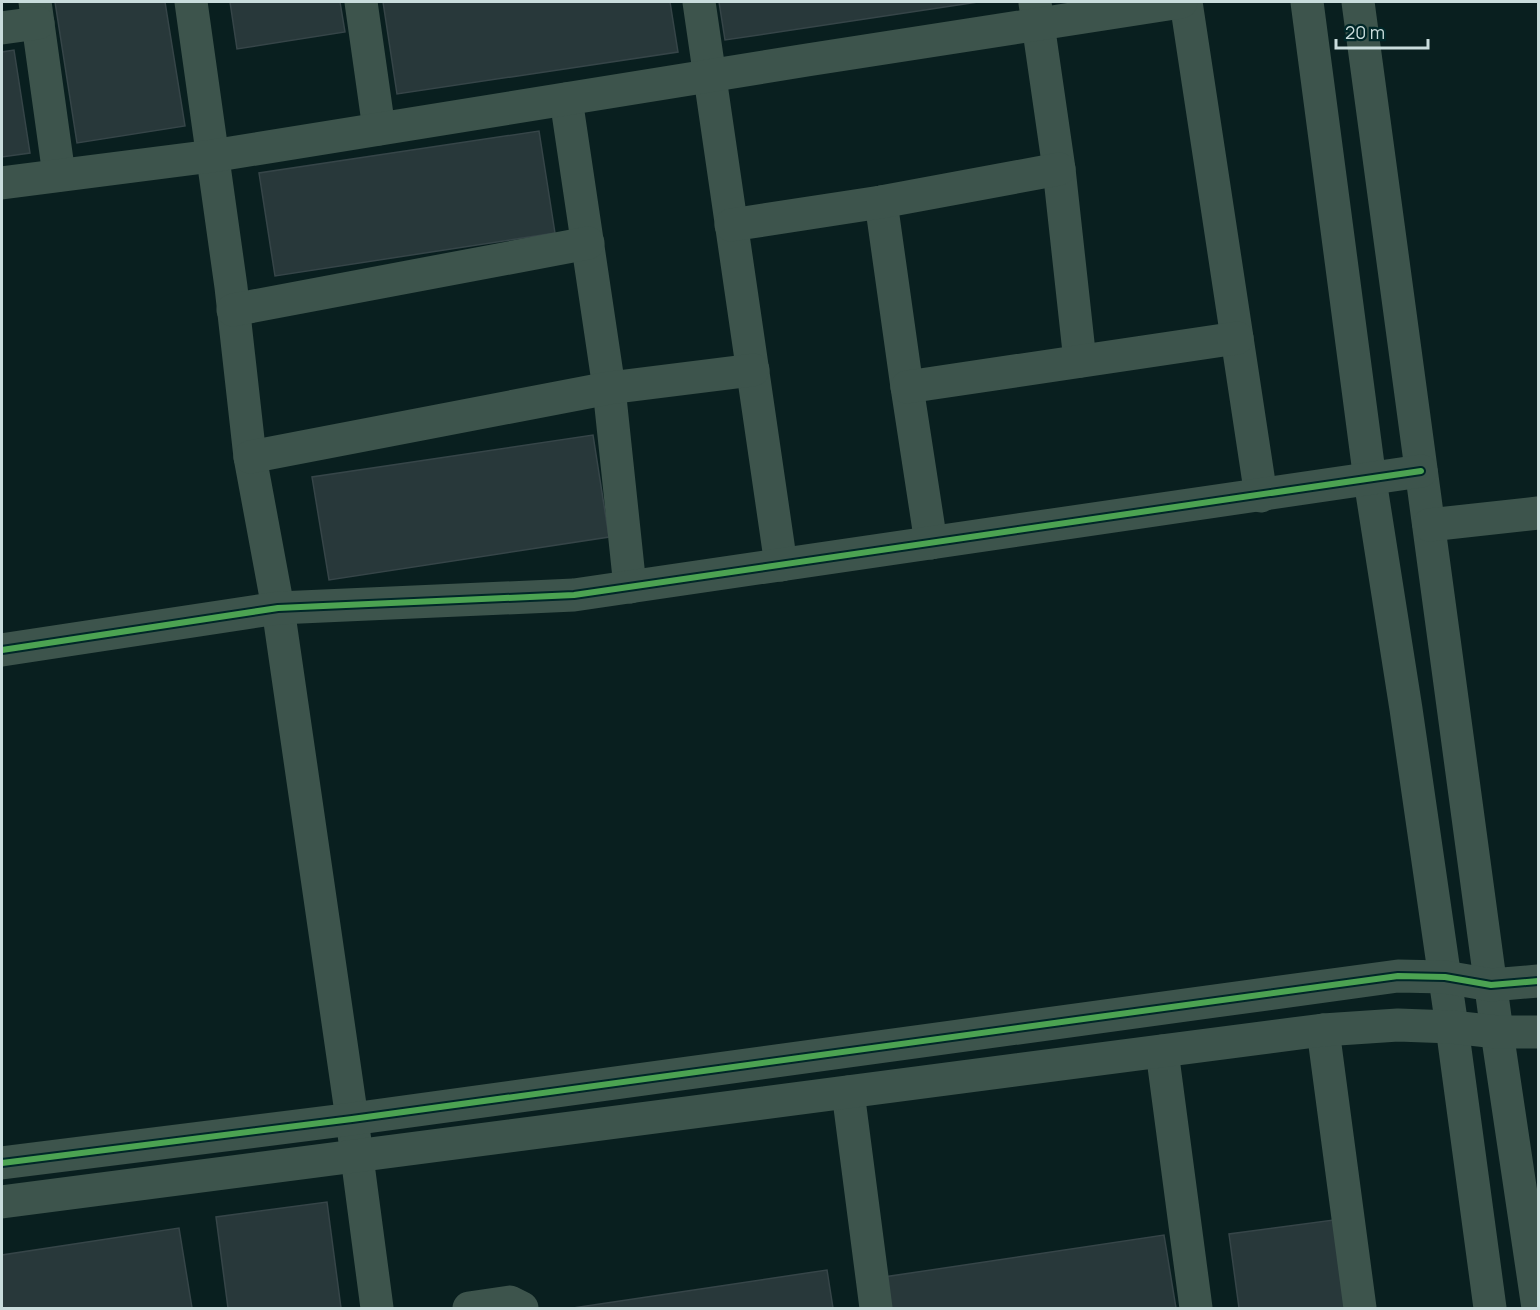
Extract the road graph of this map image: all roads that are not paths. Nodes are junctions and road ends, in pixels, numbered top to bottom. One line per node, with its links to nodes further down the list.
1 (191, 2): 14 (street)
2 (361, 2): 13 (street)
3 (699, 2): 11 (street)
4 (1181, 2): 9 (street)
5 (1186, 2): 22 (street)
6 (1307, 2): 29 (street)
7 (1358, 2): 28 (street)
8 (37, 12): 10 (street); 16 (street)
9 (1037, 13): 11 (street); 15 (street)
10 (2, 28)
11 (710, 76): 12 (street); 19 (street)
12 (566, 99): 13 (street); 20 (street)
13 (379, 129): 14 (street)
14 (212, 156): 16 (street); 21 (street)
15 (1059, 169): 18 (street); 23 (street)
16 (59, 176): 17 (street)
17 (2, 183)
18 (881, 202): 19 (street); 25 (street)
19 (731, 225): 24 (street)
20 (588, 243): 21 (street); 26 (street)
21 (233, 310): 27 (street)
22 (1237, 338): 23 (street); 30 (street)
23 (1080, 361): 25 (street)
24 (753, 370): 26 (street); 34 (street)
25 (907, 387): 33 (street)
26 (609, 388): 27 (street); 35 (street)
27 (250, 457): 36 (street)
28 (1421, 471): 29 (street); 32 (street)
29 (1370, 480): 30 (street); 38 (street)
30 (1261, 496): 33 (street)
31 (1539, 513): 32 (street)
32 (1429, 525): 40 (street)
33 (931, 543): 34 (street)
34 (781, 565): 35 (street)
35 (630, 587): 36 (street)
36 (278, 608): 37 (street); 47 (street)
37 (2, 650)
38 (1445, 977): 40 (street); 41 (street); 47 (street)
39 (1539, 981): 40 (street)
40 (1491, 985): 43 (street)
41 (1452, 1027): 42 (street); 43 (street); 57 (street)
42 (1323, 1030): 45 (street); 56 (street)
43 (1497, 1032): 44 (street); 58 (street)
44 (1539, 1032)
45 (1162, 1051): 46 (street); 55 (street)
46 (848, 1092): 48 (street); 54 (street)
47 (352, 1119): 48 (street); 49 (street)
48 (357, 1156): 50 (street); 51 (street)
49 (2, 1163)
50 (2, 1202)
51 (377, 1308)
52 (469, 1308): 53 (street)
53 (522, 1308)
54 (876, 1308)
55 (1196, 1308)
56 (1360, 1308)
57 (1490, 1308)
58 (1538, 1308)

